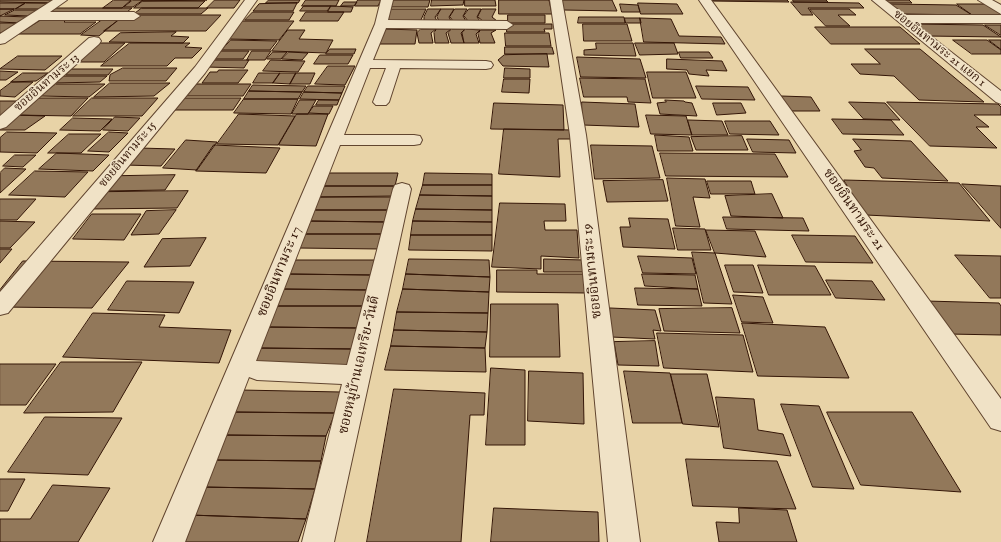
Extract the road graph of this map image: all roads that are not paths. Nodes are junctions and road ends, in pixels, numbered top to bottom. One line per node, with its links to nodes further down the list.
1 (61, 0): 9 (street)
2 (251, 0): 26 (street, ซอยอินทามระ 15)
3 (387, 0): 13 (street, ซอยอินทามระ 17)
4 (556, 0): 32 (street, ซอยอินทามระ 19)
5 (705, 0): 29 (street, ซอยอินทามระ 21)
6 (878, 0): 11 (street, ซอยอินทามระ 21 แยก 1)
7 (984, 0): 8 (street)
8 (1001, 10)
9 (36, 16): 10 (street); 15 (street)
10 (134, 16)
11 (901, 19): 12 (street); 20 (street, ซอยอินทามระ 21 แยก 1)
12 (1001, 19)
13 (381, 24): 14 (street); 17 (street, ซอยอินทามระ 17)
14 (507, 25)
15 (0, 40)
16 (94, 42): 22 (street, ซอยอินทามระ 13)
17 (365, 64): 18 (street); 23 (street, ซอยอินทามระ 17)
18 (394, 64): 19 (street); 21 (street)
19 (486, 65)
20 (1001, 99)
21 (381, 102)
22 (0, 124)
23 (334, 140): 24 (street); 30 (street, ซอยอินทามระ 17)
24 (414, 140)
25 (402, 189): 28 (street, ซอยหมู่บ้านเอเทรีย-วันดี)
26 (0, 307)
27 (257, 370): 28 (street)
28 (358, 375): 31 (street, ซอยหมู่บ้านเอเทรีย-วันดี)
29 (1001, 420)
30 (169, 542)
31 (318, 542)
32 (624, 542)

